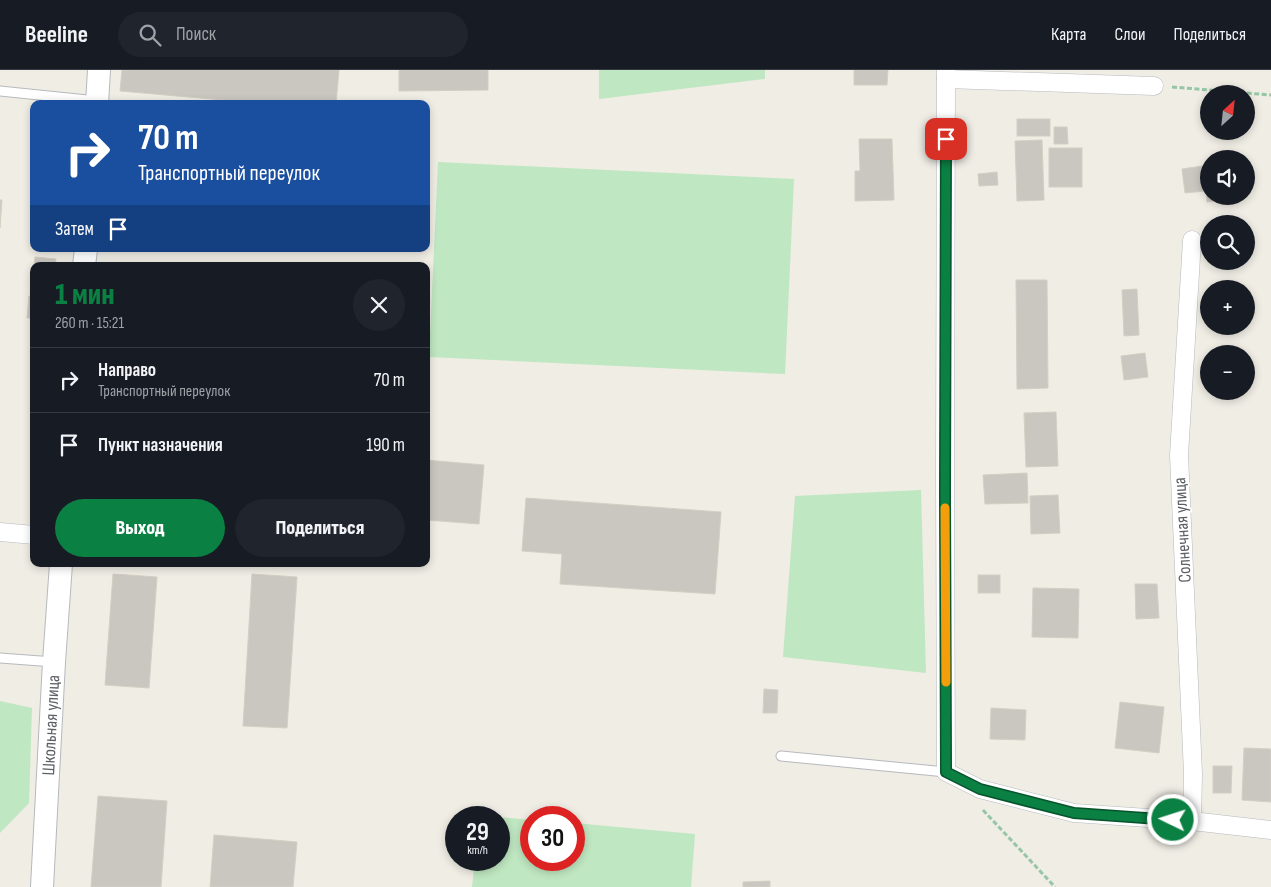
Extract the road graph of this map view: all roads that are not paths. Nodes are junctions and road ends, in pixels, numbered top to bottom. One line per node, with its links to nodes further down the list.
1 (100, 70): 6 (street)
2 (946, 75): 3 (street); 14 (street)
3 (1154, 86)
4 (0, 91): 5 (lane)
5 (73, 100)
6 (97, 100)
7 (1192, 240): 15 (street, Солнечная улица)
8 (0, 532): 9 (street)
9 (30, 535)
10 (61, 567): 12 (street, Школьная улица)
11 (0, 658): 12 (lane)
12 (54, 662): 17 (street, Школьная улица)
13 (781, 756): 14 (lane)
14 (946, 772): 15 (street)
15 (1192, 821): 16 (street)
16 (1271, 830)
17 (42, 887)

